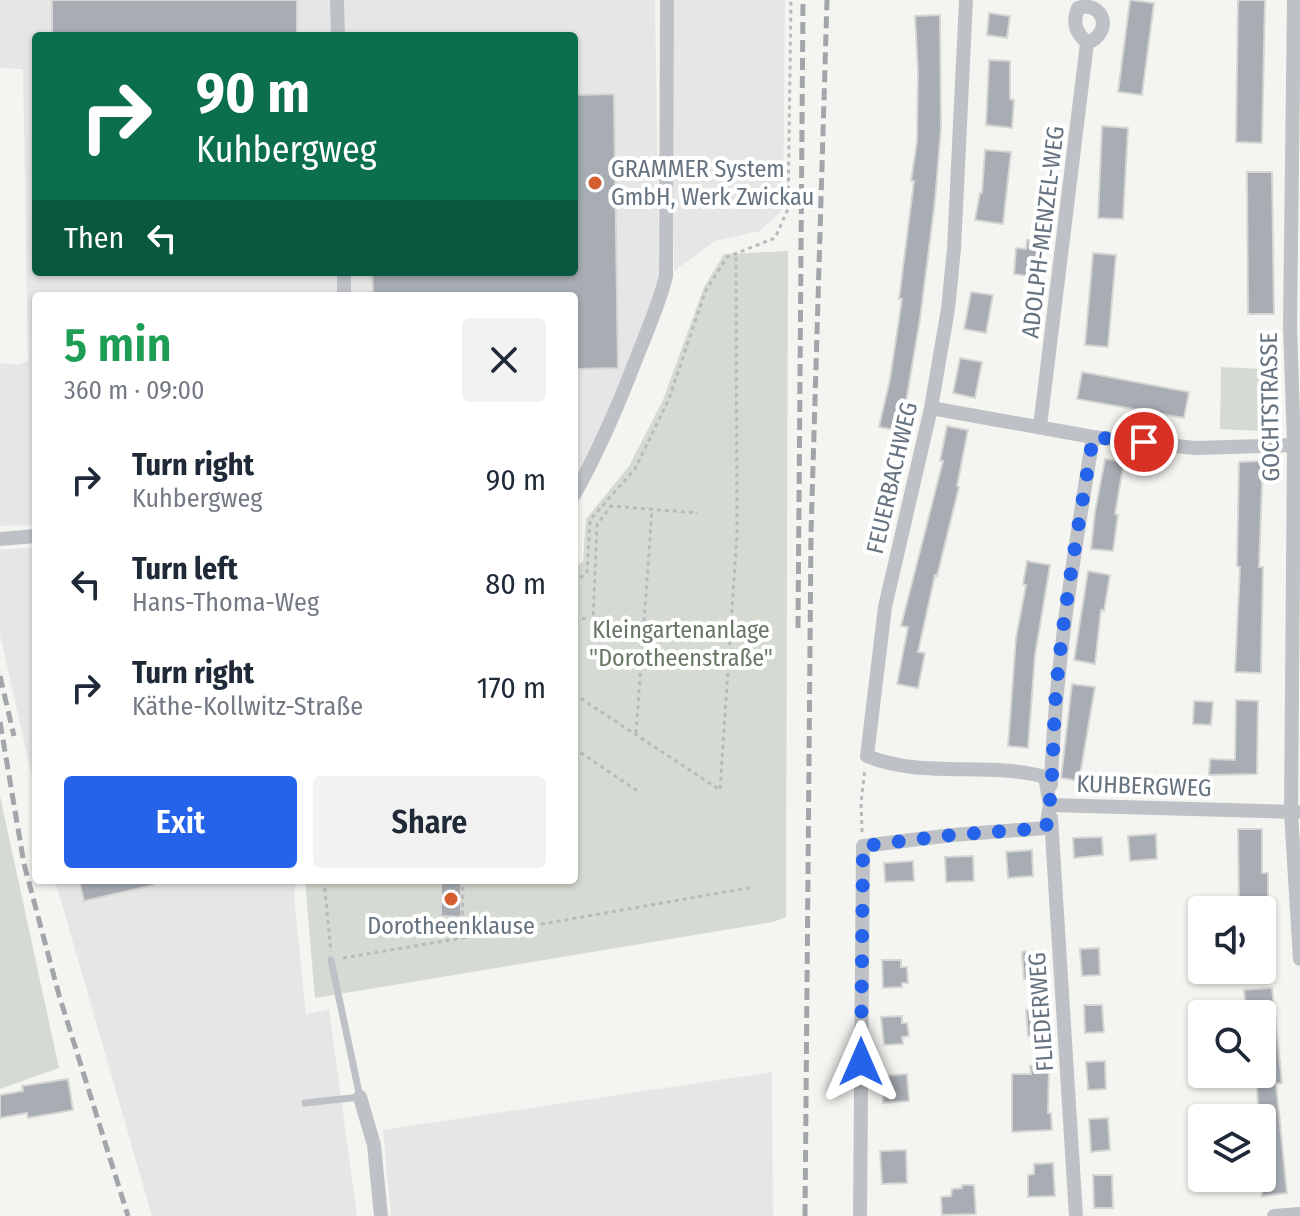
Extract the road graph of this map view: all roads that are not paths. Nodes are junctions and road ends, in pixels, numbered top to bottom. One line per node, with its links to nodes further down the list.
1 (337, 0): 5 (street)
2 (667, 0): 11 (street)
3 (966, 0): 7 (street, FEUERBACHWEG)
4 (1294, 0): 10 (street, GOCHTSTRASSE)
5 (338, 32)
6 (1087, 43): 8 (street, ADOLPH-MENZEL-WEG)
7 (931, 408): 8 (street); 14 (street, FEUERBACHWEG)
8 (1040, 426): 9 (street)
9 (1093, 437): 10 (street); 14 (street, FLIEDERWEG)
10 (1294, 445): 15 (street, GOCHTSTRASSE)
11 (578, 488)
12 (32, 536): 13 (street)
13 (0, 539)
14 (1050, 805): 15 (street, KUHBERGWEG); 22 (street, KUHBERGWEG); 23 (street, FLIEDERWEG)
15 (1295, 812): 16 (street, GOCHTSTRASSE)
16 (1300, 959)
17 (331, 960): 18 (lane)
18 (360, 1097): 19 (lane); 21 (street)
19 (305, 1103)
20 (1300, 1214): 24 (street)
21 (381, 1216)
22 (860, 1216)
23 (1076, 1216)
24 (1274, 1216)

